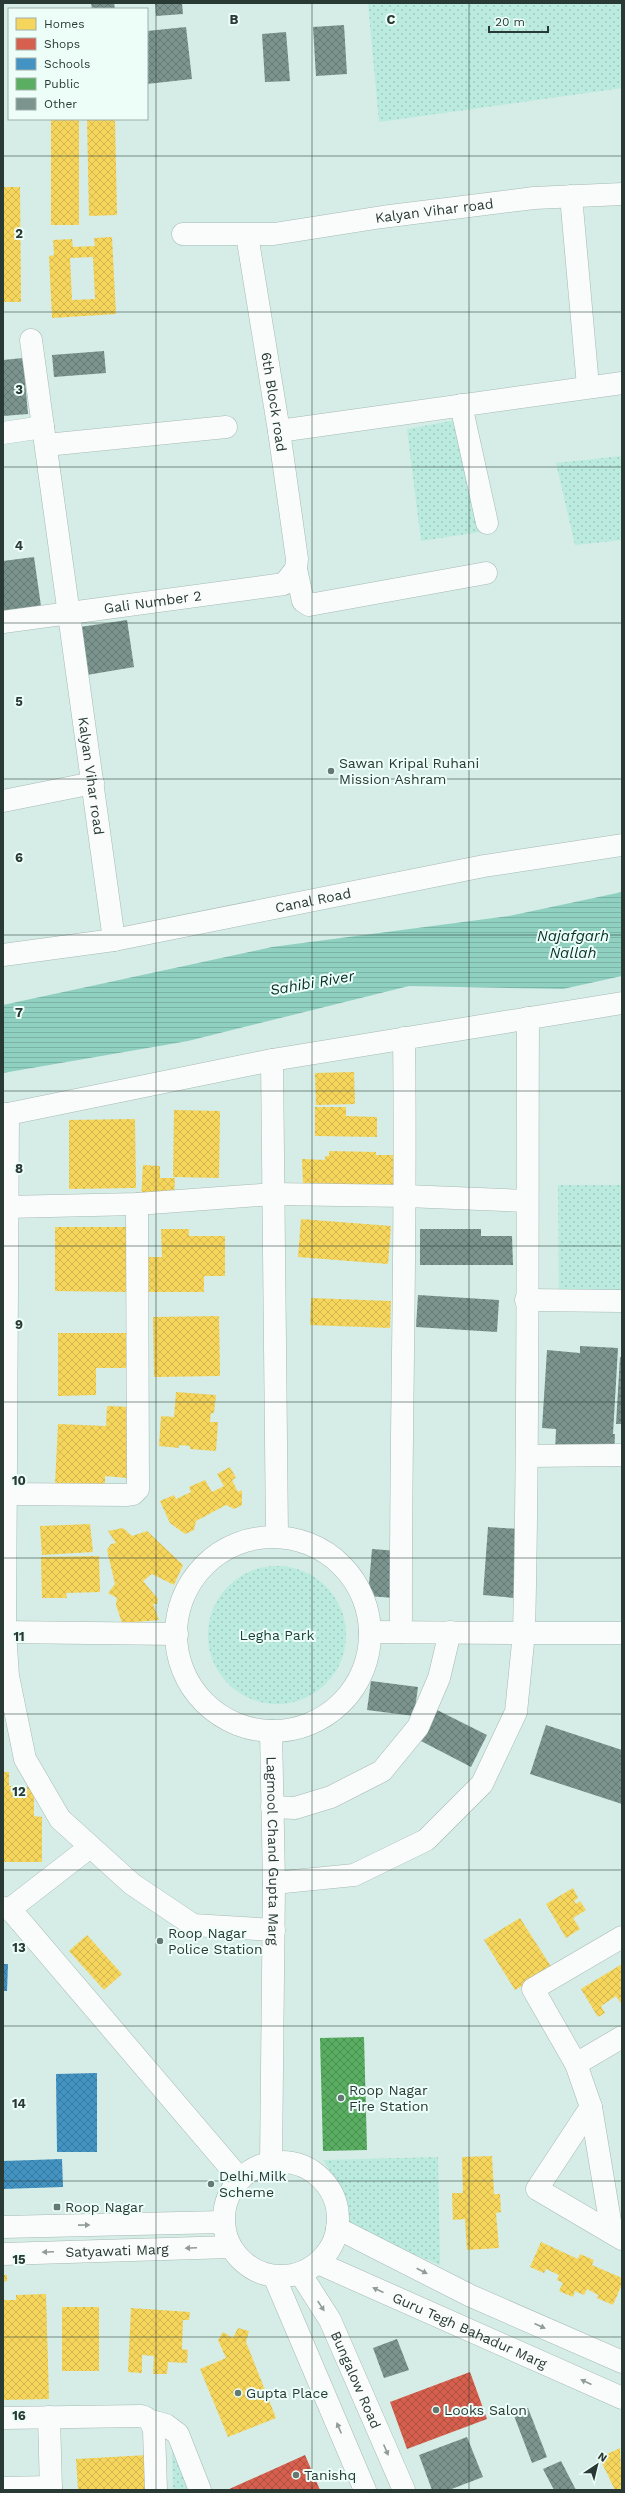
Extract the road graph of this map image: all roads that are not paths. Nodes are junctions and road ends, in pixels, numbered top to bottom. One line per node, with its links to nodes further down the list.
1 (622, 194): 2 (street, Kalyan Vihar road)
2 (572, 196): 4 (street, Kalyan Vihar road); 7 (street)
3 (183, 234): 4 (street, Kalyan Vihar road)
4 (246, 235): 10 (street, 6th Block road)
5 (31, 340): 12 (street)
6 (622, 383): 7 (street)
7 (588, 386): 8 (street)
8 (461, 404): 10 (street); 13 (street)
9 (226, 427): 12 (street)
10 (279, 431): 14 (street, 6th Block road)
11 (3, 433): 12 (street)
12 (45, 436): 16 (street)
13 (487, 523)
14 (296, 569): 15 (street, 6th Block road); 16 (street, Gali Number 2)
15 (486, 573)
16 (70, 612): 17 (street, Gali Number 2); 18 (street, Kalyan Vihar road)
17 (3, 622)
18 (93, 783): 19 (street); 21 (street, Kalyan Vihar road)
19 (3, 801)
20 (622, 844): 21 (street, Canal Road)
21 (114, 940): 22 (street, Canal Road)
22 (3, 955)
23 (622, 1003): 24 (street)
24 (528, 1018): 25 (street); 30 (street)
25 (404, 1038): 26 (street); 29 (street)
26 (272, 1060): 27 (street); 28 (street)
27 (5, 1114): 32 (street)
28 (274, 1194): 29 (street); 31 (street); 38 (street)
29 (406, 1196): 30 (street); 41 (street)
30 (527, 1201): 33 (street)
31 (137, 1204): 32 (street); 37 (street)
32 (7, 1207): 37 (street)
33 (526, 1300): 34 (street); 35 (street)
34 (622, 1301)
35 (529, 1456): 36 (street); 43 (street)
36 (622, 1456)
37 (6, 1494): 39 (street)
38 (277, 1536): 40 (street); 45 (street)
39 (4, 1632): 45 (street); 48 (street)
40 (370, 1632): 41 (street); 46 (street)
41 (401, 1632): 42 (street)
42 (450, 1632): 43 (street); 47 (street)
43 (524, 1633): 44 (street); 49 (street)
44 (622, 1633)
45 (177, 1634): 46 (street)
46 (271, 1731): 47 (street, Lagmool Chand Gupta Marg)
47 (272, 1807): 49 (street, Lagmool Chand Gupta Marg)
48 (90, 1846): 50 (street); 51 (street)
49 (274, 1883): 51 (street, Lagmool Chand Gupta Marg)
50 (7, 1908): 57 (street)
51 (274, 1930): 56 (street, Lagmool Chand Gupta Marg)
52 (622, 1937): 54 (street)
53 (622, 2037): 54 (street)
54 (576, 2064): 55 (street)
55 (591, 2107): 61 (street); 61 (street)
56 (271, 2163): 57 (street); 60 (street)
57 (240, 2179): 58 (street)
58 (223, 2222): 59 (street, Satyawati Marg, one-way to 58); 62 (street)
59 (3, 2227)
60 (337, 2228): 64 (street); 66 (street, one-way to 66)
61 (617, 2236)
62 (230, 2247): 63 (street, Satyawati Marg, one-way to 63); 65 (street)
63 (3, 2254)
64 (309, 2268): 65 (street); 67 (street, Guru Tegh Bahadur Marg, one-way to 64); 76 (street, Bungalow Road, one-way to 76)
65 (274, 2276): 75 (street, one-way to 65)
66 (622, 2362)
67 (622, 2398)
68 (49, 2417): 69 (street); 70 (street); 72 (street)
69 (3, 2418)
70 (151, 2421): 73 (street); 74 (street)
71 (3, 2488): 72 (street)
72 (51, 2489)
73 (156, 2490)
74 (200, 2490)
75 (366, 2490)
76 (404, 2490)

